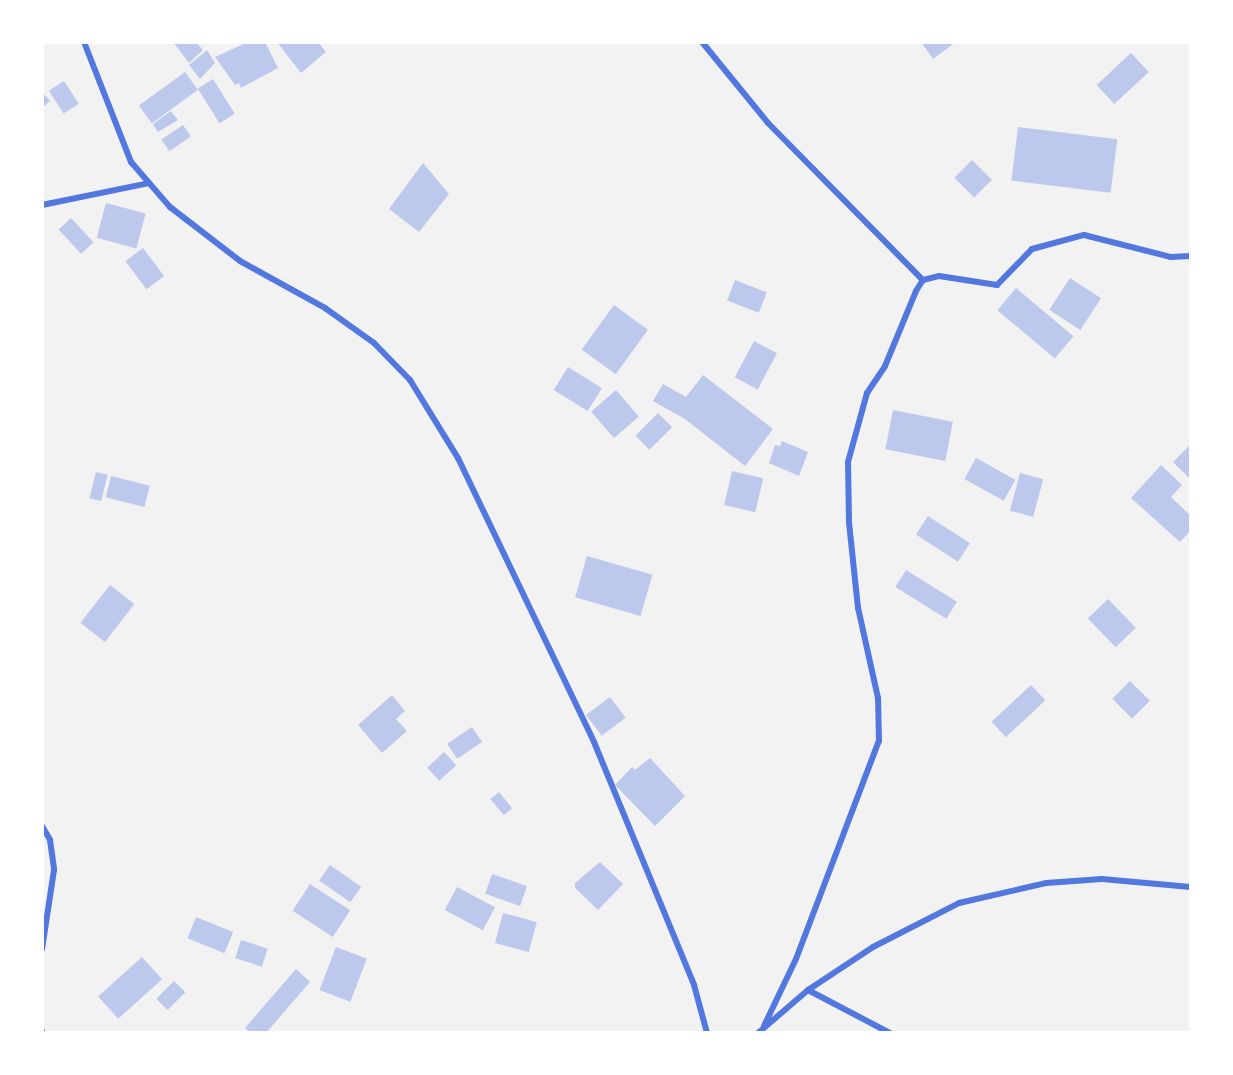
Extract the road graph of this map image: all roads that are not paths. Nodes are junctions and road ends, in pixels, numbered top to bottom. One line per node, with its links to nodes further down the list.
1 (84, 42): 3 (street)
2 (702, 42): 6 (street)
3 (149, 183): 4 (street); 12 (street)
4 (42, 205)
5 (1191, 256): 6 (street)
6 (923, 280): 11 (street)
7 (42, 826): 9 (street)
8 (1191, 886): 10 (street)
9 (42, 949)
10 (808, 990): 11 (street); 14 (street)
11 (764, 1026): 13 (street)
12 (707, 1033)
13 (758, 1033)
14 (890, 1033)

